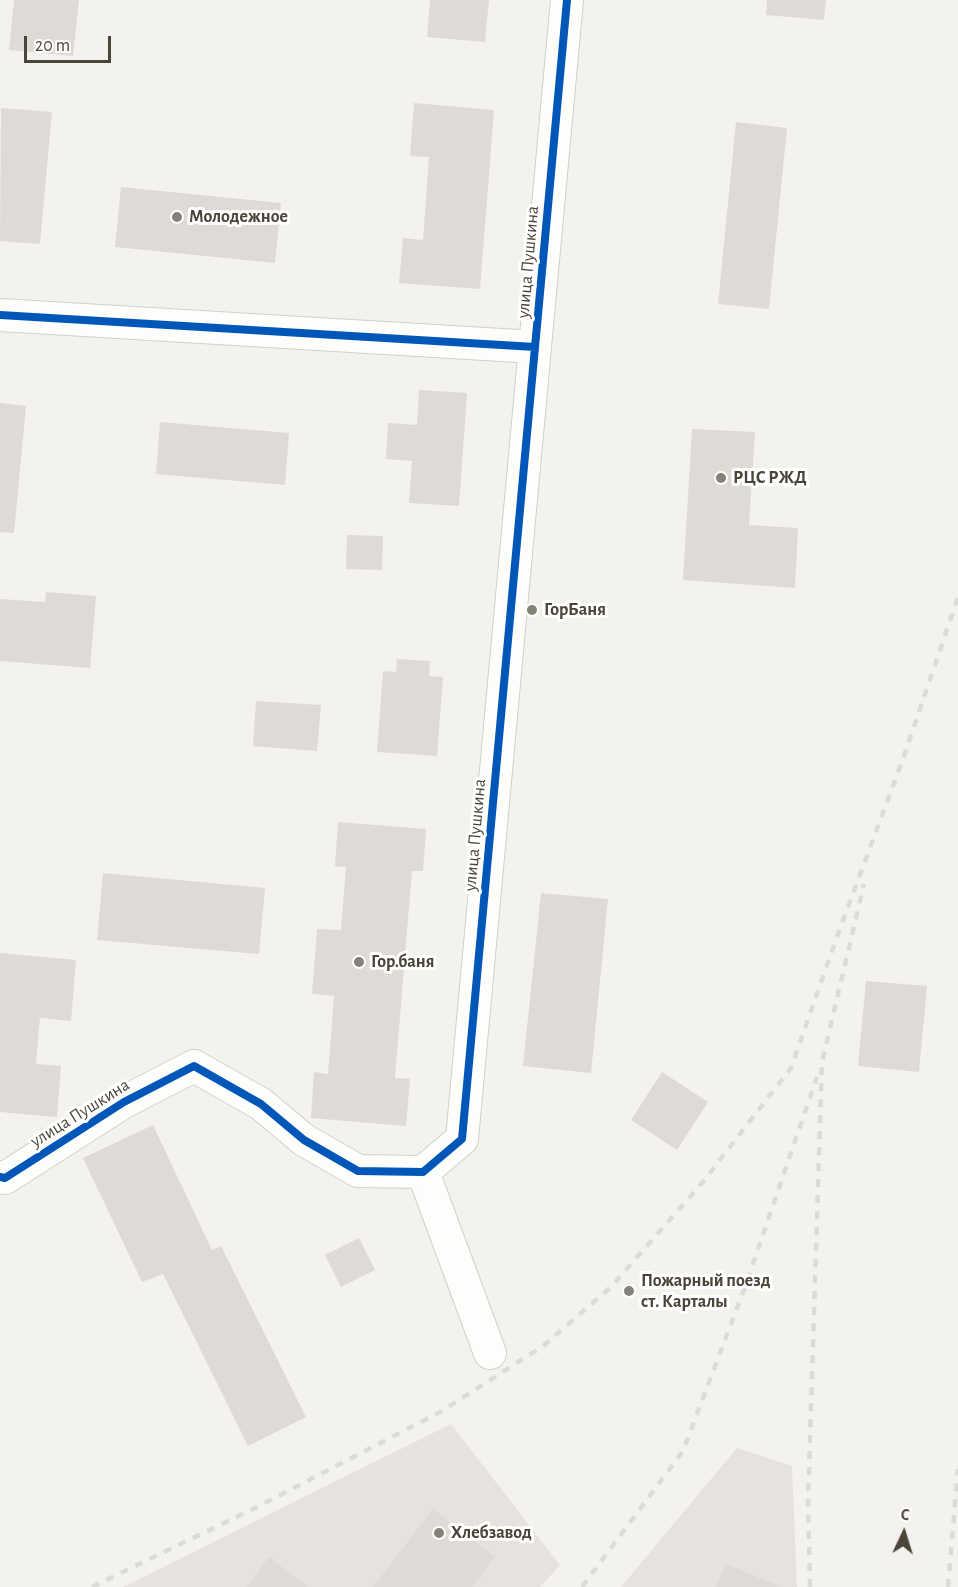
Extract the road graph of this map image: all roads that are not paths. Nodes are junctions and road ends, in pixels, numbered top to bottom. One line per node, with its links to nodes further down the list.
1 (567, 0): 3 (street, улица Пушкина)
2 (0, 315): 3 (street)
3 (535, 347): 4 (street, улица Пушкина)
4 (423, 1172): 5 (street, улица Пушкина); 6 (street)
5 (0, 1177)
6 (490, 1353)

